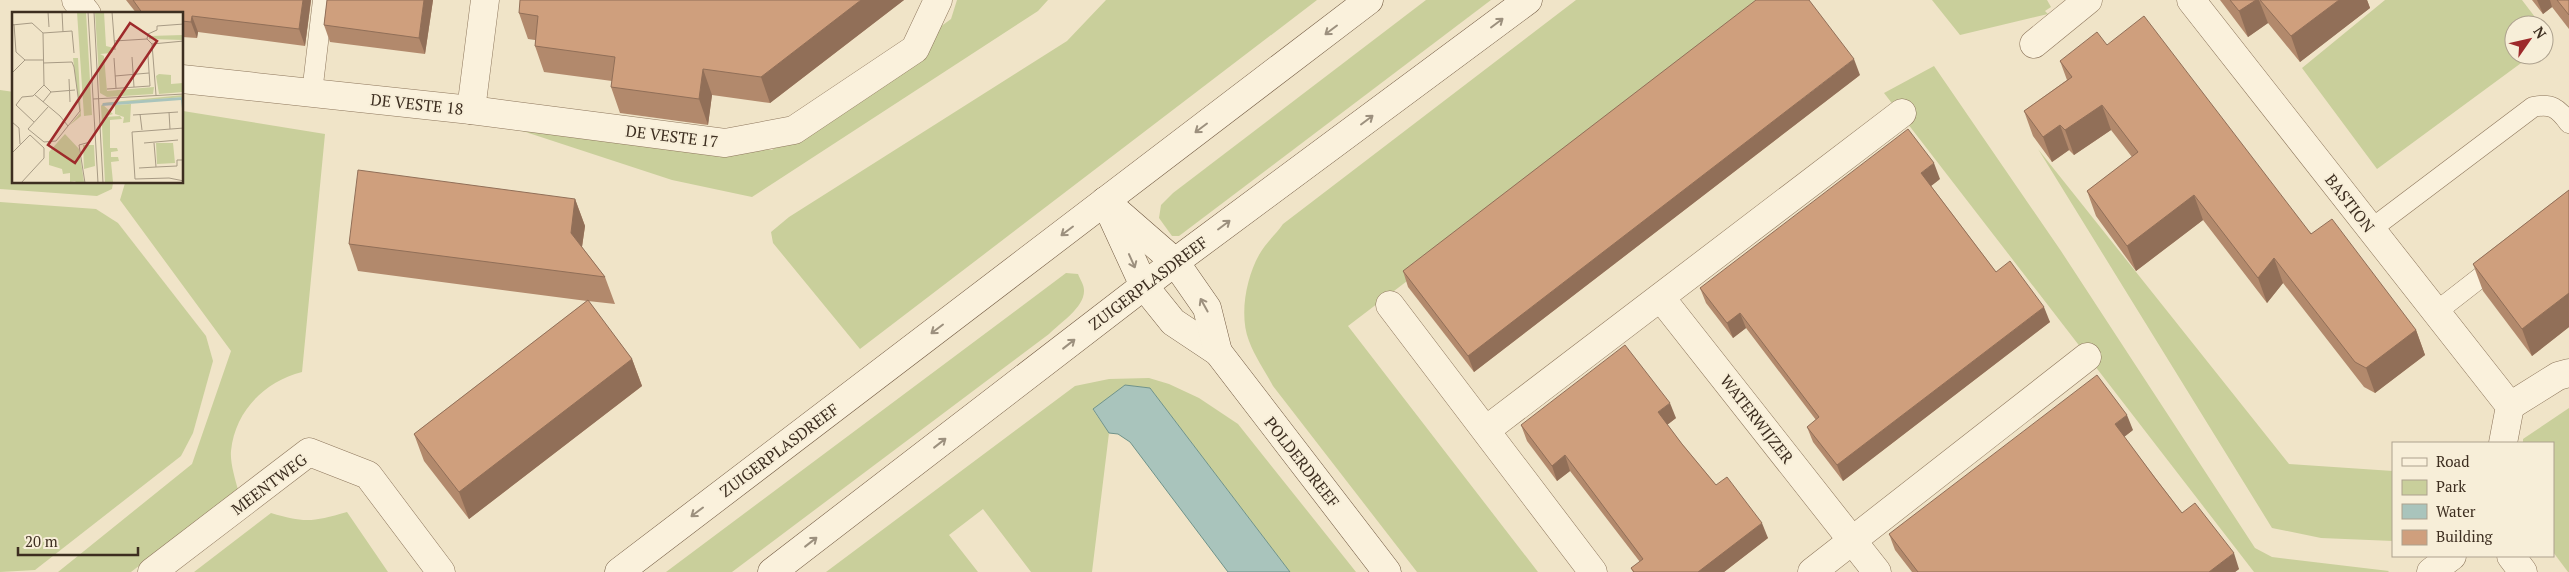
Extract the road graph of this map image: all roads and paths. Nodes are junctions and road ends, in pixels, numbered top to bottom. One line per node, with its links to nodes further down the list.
1 (76, 0): 9 (street)
2 (323, 0): 12 (lane)
3 (485, 0): 13 (street, DE VESTE 18)
4 (938, 0): 13 (street, DE VESTE 17)
5 (1369, 0): 16 (street, ZUIGERPLASDREEF, one-way to 16)
6 (1528, 0): 19 (street, ZUIGERPLASDREEF, one-way to 6)
7 (2088, 0): 10 (street)
8 (2191, 0): 17 (street, BASTION)
9 (85, 12)
10 (2034, 44)
11 (184, 79): 12 (street, DE VESTE 18)
12 (312, 93): 13 (street, DE VESTE 18)
13 (471, 110)
14 (1902, 113): 21 (street)
15 (2569, 122): 17 (lane)
16 (1105, 201): 19 (street, POLDERDREEF); 20 (street, POLDERDREEF, one-way to 20); 35 (street, ZUIGERPLASDREEF, one-way to 35)
17 (2370, 230): 23 (street, BASTION)
18 (2514, 251): 23 (lane)
19 (1175, 262): 20 (street, ZUIGERPLASDREEF); 24 (street, POLDERDREEF, one-way to 19)
20 (1144, 286): 24 (street, POLDERDREEF); 36 (street, ZUIGERPLASDREEF, one-way to 20)
21 (1661, 298): 28 (street); 30 (street, WATERWIJZER)
22 (1390, 305): 28 (street)
23 (2436, 312): 27 (street, BASTION)
24 (1218, 352): 37 (street, POLDERDREEF)
25 (2088, 357): 30 (street)
26 (2569, 373): 27 (street)
27 (2510, 406): 29 (street)
28 (1486, 430): 38 (street)
29 (2502, 442)
30 (1852, 540): 39 (street); 40 (street, WATERWIJZER)
31 (2451, 557): 41 (street)
32 (2511, 557): 42 (street)
33 (152, 572): 34 (street, MEENTWEG)
34 (441, 572)
35 (618, 572)
36 (772, 572)
37 (1387, 572)
38 (1593, 572)
39 (1812, 572)
40 (1877, 572)
41 (2430, 572)
42 (2524, 572)

